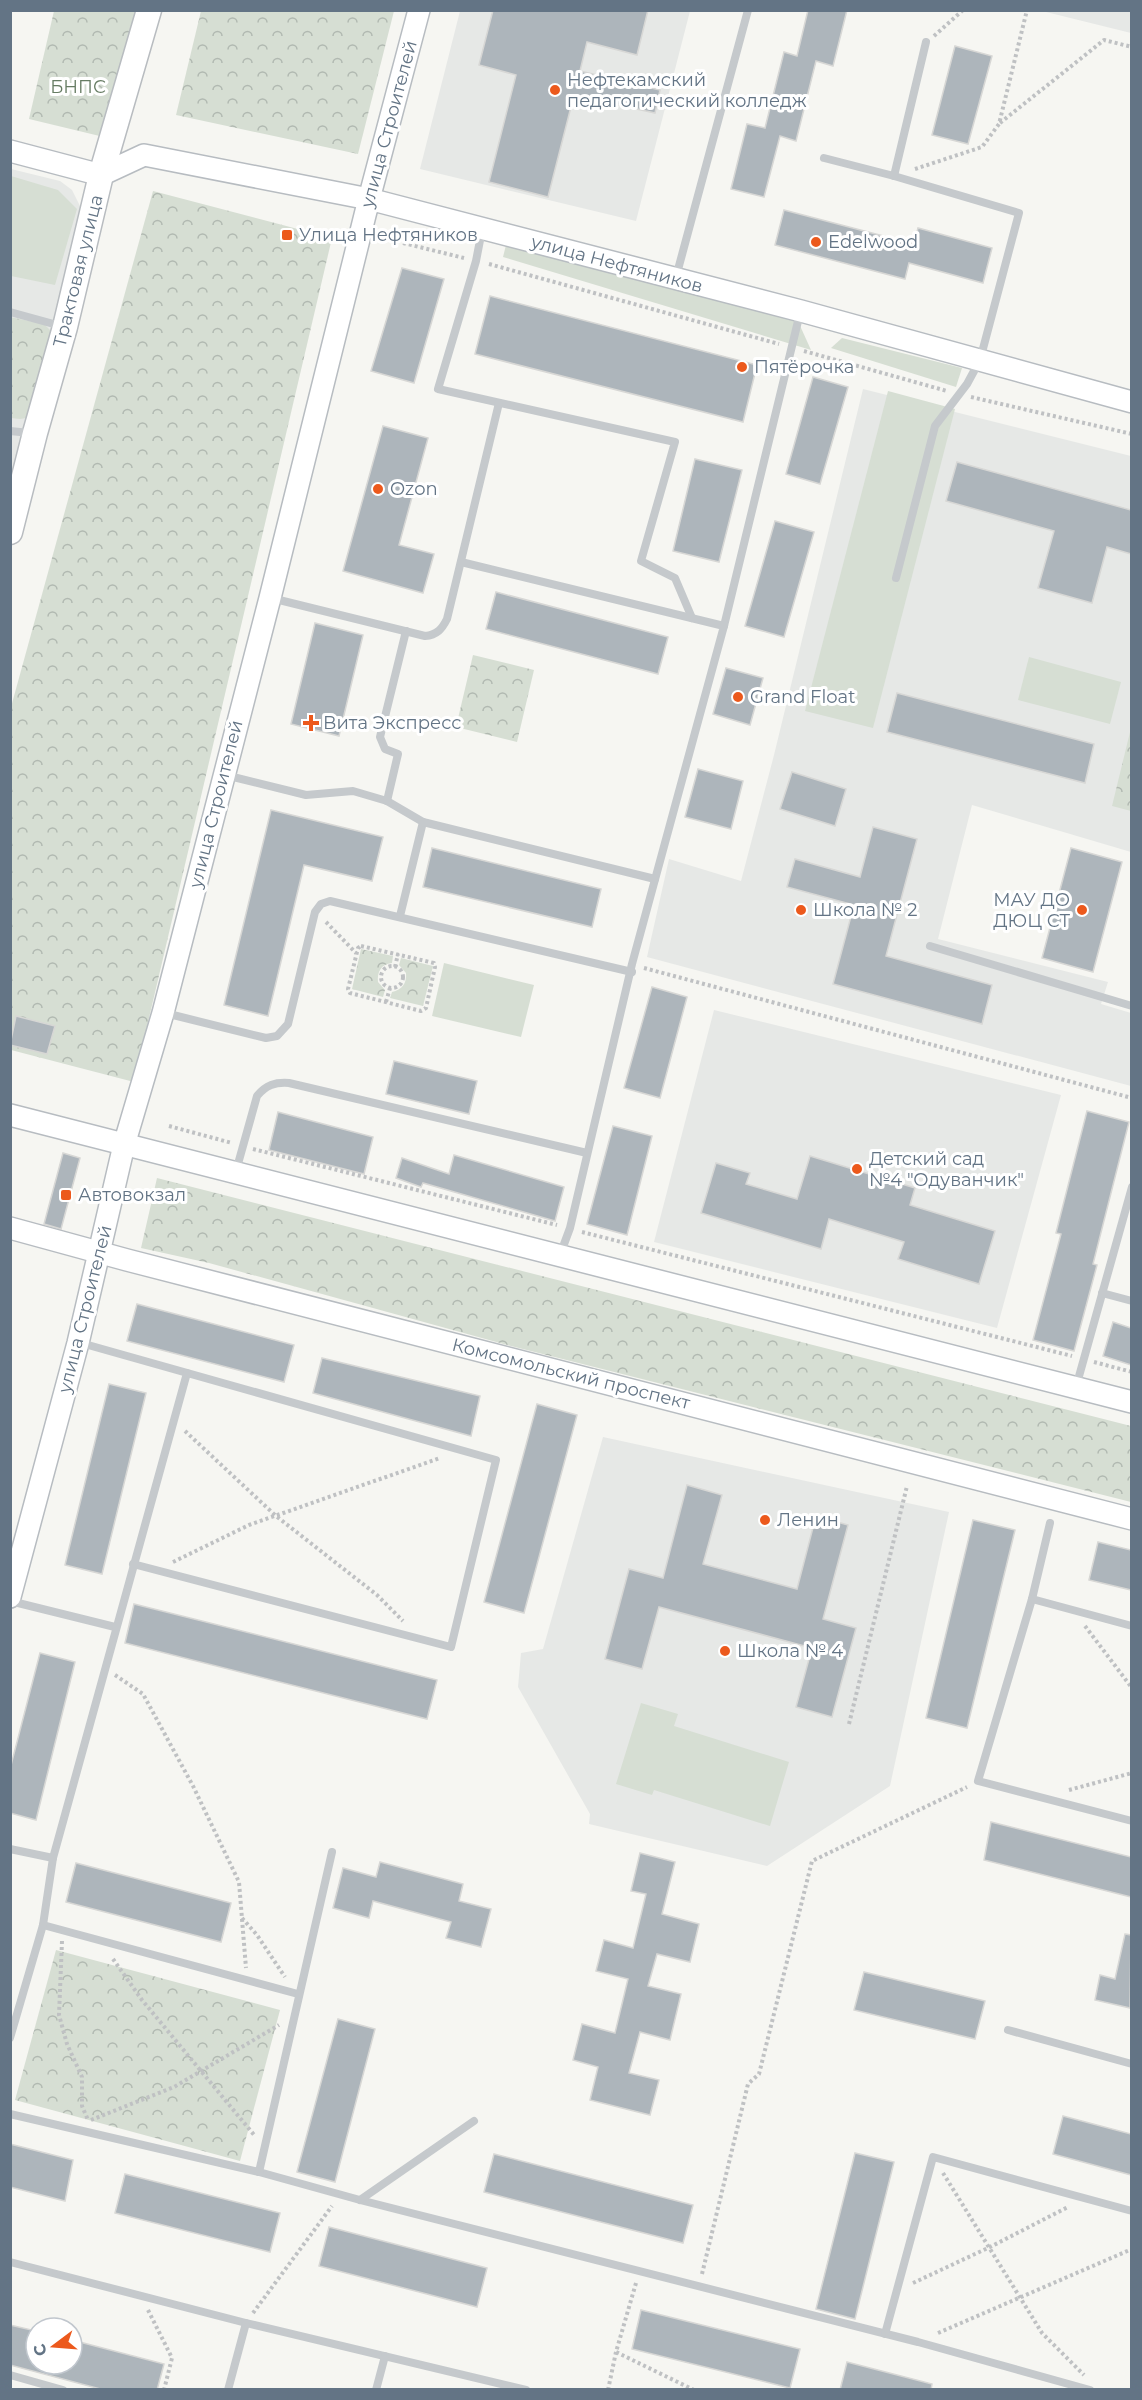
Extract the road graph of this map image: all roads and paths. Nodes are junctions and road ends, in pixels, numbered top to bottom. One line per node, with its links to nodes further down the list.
1 (149, 10): 11 (main road, Трактовая улица)
2 (419, 10): 13 (main road, улица Строителей)
3 (748, 10): 17 (lane)
4 (963, 10): 6 (path)
5 (1027, 10): 8 (path)
6 (926, 42): 12 (lane)
7 (1131, 46): 8 (path)
8 (999, 124): 12 (path)
9 (10, 151): 11 (main road)
10 (824, 158): 12 (lane)
11 (101, 175): 13 (main road, улица Нефтяников); 20 (main road, Трактовая улица)
12 (894, 176): 22 (lane)
13 (369, 199): 14 (main road, улица Нефтяников); 32 (main road, улица Строителей)
14 (483, 229): 16 (lane); 17 (main road, улица Нефтяников)
15 (403, 243): 16 (path)
16 (476, 261): 21 (path); 25 (lane)
17 (675, 279): 18 (main road, улица Нефтяников)
18 (801, 311): 21 (lane); 22 (main road, улица Нефтяников)
19 (10, 312): 20 (lane)
20 (65, 327): 27 (main road, Трактовая улица)
21 (792, 347): 23 (path); 34 (lane)
22 (980, 360): 23 (lane); 24 (main road, улица Нефтяников)
23 (959, 394): 28 (path); 31 (lane)
24 (1131, 402)
25 (498, 403): 30 (lane); 33 (lane)
26 (10, 431): 27 (lane)
27 (35, 433): 29 (main road, Трактовая улица)
28 (1131, 434)
29 (10, 532)
30 (461, 562): 33 (lane); 35 (lane)
31 (896, 578)
32 (270, 598): 35 (lane); 36 (main road, улица Строителей)
33 (692, 618): 34 (lane)
34 (724, 626): 39 (lane)
35 (406, 631): 37 (lane)
36 (224, 775): 37 (lane); 50 (main road, улица Строителей)
37 (387, 801): 38 (lane)
38 (423, 822): 39 (lane); 41 (lane)
39 (655, 879): 46 (lane)
40 (315, 911): 41 (lane); 43 (path); 50 (lane)
41 (400, 916): 46 (lane)
42 (930, 946): 49 (lane)
43 (357, 953): 44 (path); 48 (path)
44 (398, 954): 45 (path); 48 (path)
45 (395, 967): 47 (path); 47 (path)
46 (632, 968): 51 (path); 56 (lane)
47 (390, 988): 48 (path)
48 (387, 1002)
49 (1131, 1006)
50 (163, 1013): 54 (main road, улица Строителей)
51 (1131, 1098)
52 (10, 1115): 54 (main road)
53 (169, 1126): 55 (path)
54 (124, 1145): 57 (main road); 61 (main road, улица Строителей)
55 (243, 1146): 56 (lane); 57 (lane); 60 (path)
56 (587, 1153): 60 (lane)
57 (236, 1172): 62 (main road)
58 (1131, 1187): 63 (lane)
59 (10, 1228): 61 (main road, Комсомольский проспект)
60 (570, 1228): 62 (lane); 66 (path)
61 (99, 1253): 65 (main road, улица Строителей); 75 (main road, Комсомольский проспект)
62 (559, 1257): 69 (main road)
63 (1102, 1293): 64 (lane); 66 (lane)
64 (1131, 1301)
65 (78, 1343): 68 (lane); 79 (main road, улица Строителей)
66 (1084, 1359): 67 (path); 69 (lane)
67 (1131, 1372)
68 (187, 1373): 71 (lane); 72 (lane)
69 (1076, 1387): 70 (main road)
70 (1131, 1402)
71 (174, 1421): 74 (path); 77 (lane)
72 (460, 1450): 74 (path); 84 (lane)
73 (907, 1486): 87 (path)
74 (276, 1516): 78 (path); 84 (path)
75 (1131, 1519)
76 (1050, 1523): 80 (lane)
77 (133, 1564): 78 (lane); 83 (lane)
78 (156, 1570): 84 (lane)
79 (10, 1599): 83 (lane)
80 (1032, 1599): 81 (lane); 89 (lane)
81 (1073, 1610): 82 (lane); 86 (path)
82 (1131, 1626)
83 (115, 1628): 85 (lane)
84 (420, 1638)
85 (104, 1668): 94 (lane); 95 (path)
86 (1131, 1688)
87 (849, 1724)
88 (1131, 1773): 90 (path)
89 (978, 1781): 90 (lane); 121 (path)
90 (1042, 1797): 91 (lane)
91 (1131, 1821)
92 (10, 1849): 94 (lane)
93 (332, 1852): 100 (lane)
94 (53, 1858): 96 (lane)
95 (242, 1918): 99 (path); 100 (path)
96 (43, 1925): 97 (lane); 103 (lane)
97 (56, 1929): 98 (lane); 107 (path)
98 (100, 1941): 99 (lane); 105 (path)
99 (248, 1981): 100 (lane)
100 (298, 1994): 101 (lane)
101 (294, 2016): 105 (path); 110 (lane)
102 (1008, 2030): 104 (lane)
103 (10, 2038)
104 (1131, 2064)
105 (201, 2072): 107 (path); 110 (path)
106 (10, 2114): 109 (lane)
107 (88, 2121): 109 (path)
108 (474, 2121): 115 (lane)
109 (71, 2128): 112 (lane)
110 (265, 2148): 112 (lane)
111 (933, 2157): 114 (lane); 117 (path); 122 (lane)
112 (259, 2172): 113 (lane)
113 (340, 2195): 115 (lane); 125 (path)
114 (1085, 2198): 116 (lane); 117 (path)
115 (360, 2200): 120 (lane)
116 (1131, 2211)
117 (990, 2247): 122 (path); 124 (path)
118 (1131, 2249): 124 (path)
119 (10, 2262): 123 (lane)
120 (639, 2270): 121 (lane); 128 (path)
121 (699, 2286): 126 (lane)
122 (896, 2291): 126 (lane)
123 (141, 2296): 125 (lane); 133 (path)
124 (1020, 2297): 127 (path); 131 (path)
125 (246, 2323): 129 (lane); 134 (lane)
126 (885, 2334): 127 (lane)
127 (918, 2342): 139 (lane)
128 (616, 2352): 137 (path); 138 (path)
129 (385, 2356): 135 (lane); 136 (lane)
130 (10, 2375): 132 (lane)
131 (1086, 2376)
132 (63, 2390)
133 (164, 2390)
134 (228, 2390)
135 (376, 2390)
136 (526, 2390)
137 (608, 2390)
138 (694, 2390)
139 (1090, 2390)

